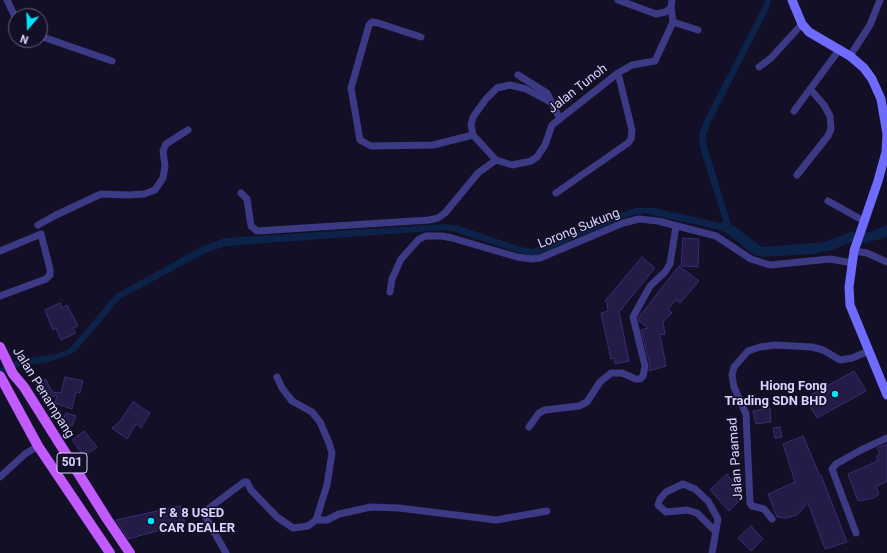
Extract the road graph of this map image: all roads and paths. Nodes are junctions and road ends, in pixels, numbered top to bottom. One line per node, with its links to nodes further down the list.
1 (16, 0): 6 (street)
2 (618, 0): 7 (street)
3 (672, 0): 7 (street)
4 (792, 0): 9 (main road)
5 (880, 0): 14 (street)
6 (8, 2)
7 (671, 8): 8 (street)
8 (673, 22): 10 (street); 17 (street, Jalan Tunoh)
9 (802, 24): 13 (main road); 16 (street)
10 (698, 30)
11 (421, 37): 25 (street)
12 (48, 39): 15 (street)
13 (839, 50): 14 (main road); 19 (street)
14 (850, 56): 20 (main road)
15 (112, 61)
16 (759, 67)
17 (618, 73): 23 (street, Jalan Tunoh); 29 (street, Jalan Tunoh)
18 (518, 75): 21 (street)
19 (810, 89): 22 (street); 27 (street)
20 (884, 99): 31 (main road)
21 (554, 104): 23 (street); 25 (street)
22 (794, 111)
23 (560, 119): 26 (street, Jalan Tunoh)
24 (188, 130): 32 (street)
25 (473, 135): 26 (street)
26 (496, 160): 28 (street)
27 (797, 175)
28 (241, 193)
29 (556, 193)
30 (828, 201): 31 (street)
31 (864, 221): 34 (main road)
32 (38, 225)
33 (676, 226): 37 (street, Lorong Sukung); 38 (street, Lorong Sukung); 45 (street)
34 (856, 248): 36 (street); 37 (main road)
35 (0, 251): 39 (street)
36 (887, 262)
37 (852, 263): 40 (main road)
38 (390, 292)
39 (0, 296)
40 (869, 351): 44 (main road); 50 (street, Jalan Paamad)
41 (2, 352): 55 (main road, Jalan Penampang / 501)
42 (0, 377): 47 (main road, 501)
43 (277, 377): 51 (street)
44 (887, 395)
45 (529, 427)
46 (887, 438): 53 (street)
47 (38, 446): 48 (street); 54 (main road, 501)
48 (0, 477)
49 (547, 511): 51 (street)
50 (772, 519)
51 (316, 520): 56 (street)
52 (715, 531): 52 (street); 57 (street)
53 (856, 533)
54 (110, 553)
55 (130, 553)
56 (226, 553)
57 (712, 553)

